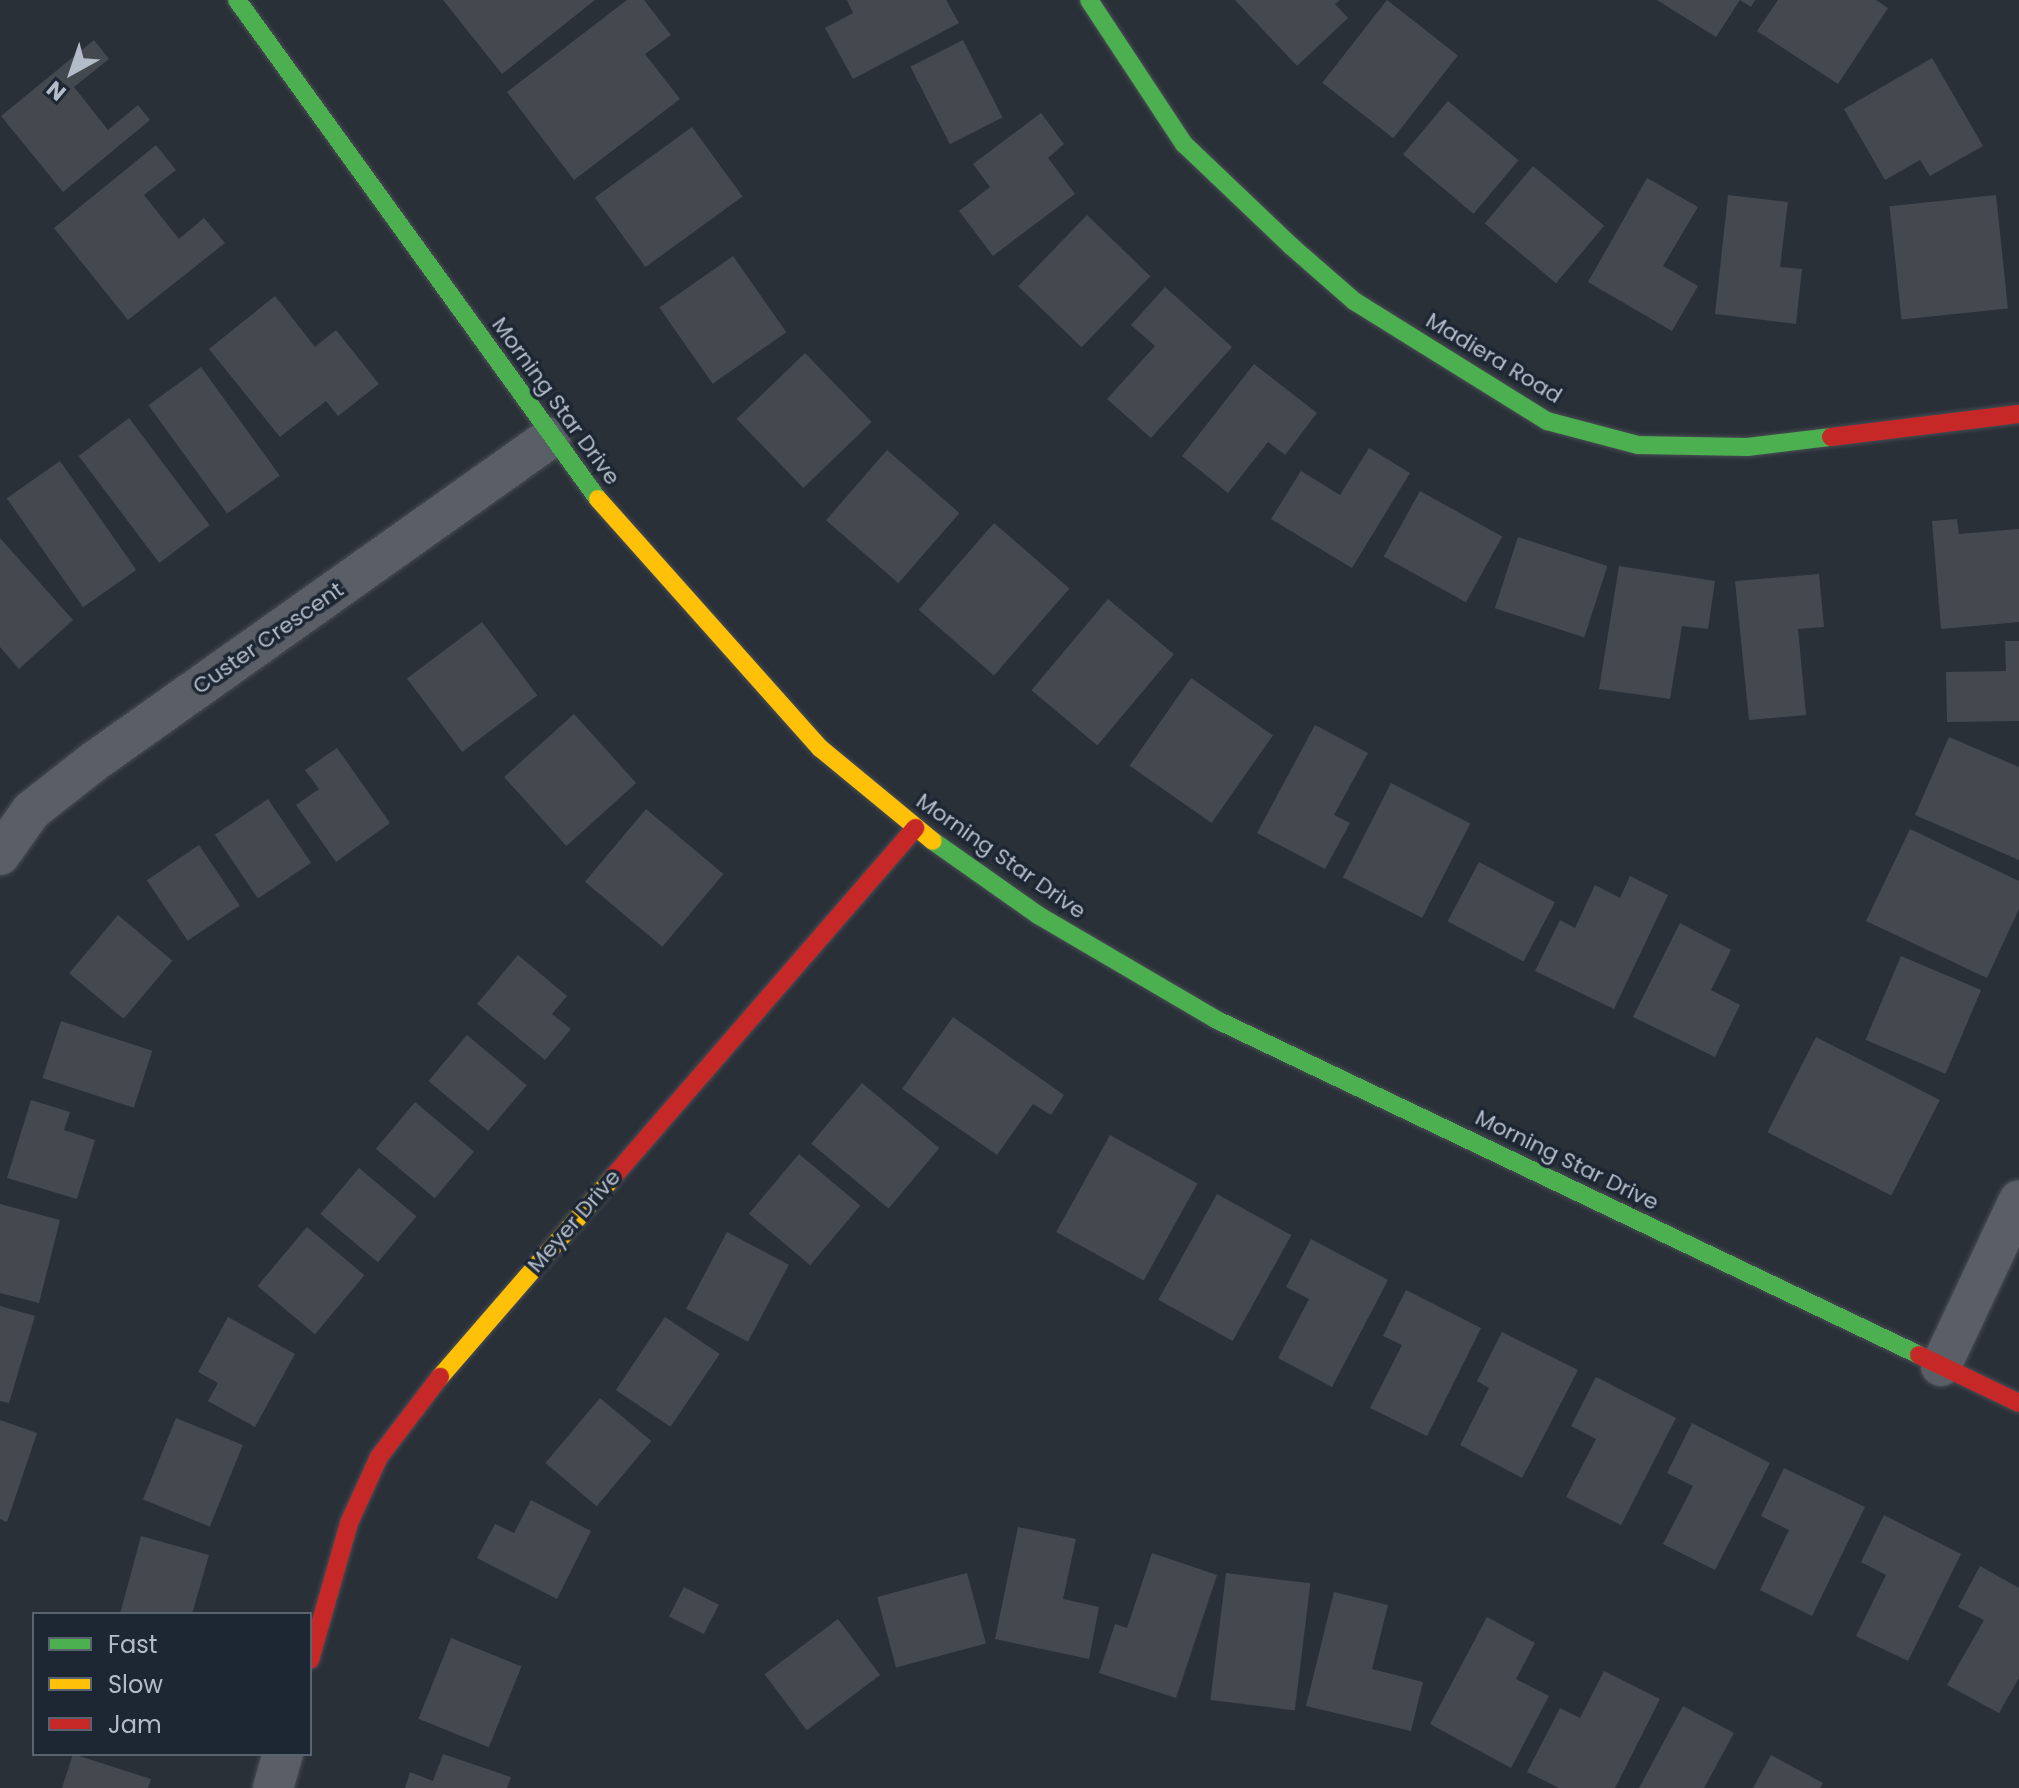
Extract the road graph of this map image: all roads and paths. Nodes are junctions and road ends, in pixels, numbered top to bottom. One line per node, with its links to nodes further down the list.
1 (237, 0): 4 (street, Morning Star Drive)
2 (1089, 0): 3 (street, Madiera Road)
3 (2019, 414)
4 (550, 438): 5 (street, Morning Star Drive); 6 (street, Custer Crescent)
5 (915, 828): 8 (street, Morning Star Drive); 10 (street, Meyer Drive)
6 (0, 855)
7 (2019, 1200): 8 (street)
8 (1941, 1366): 9 (street, Morning Star Drive)
9 (2019, 1403)
10 (312, 1653)
11 (282, 1756): 12 (street)
12 (273, 1788)

